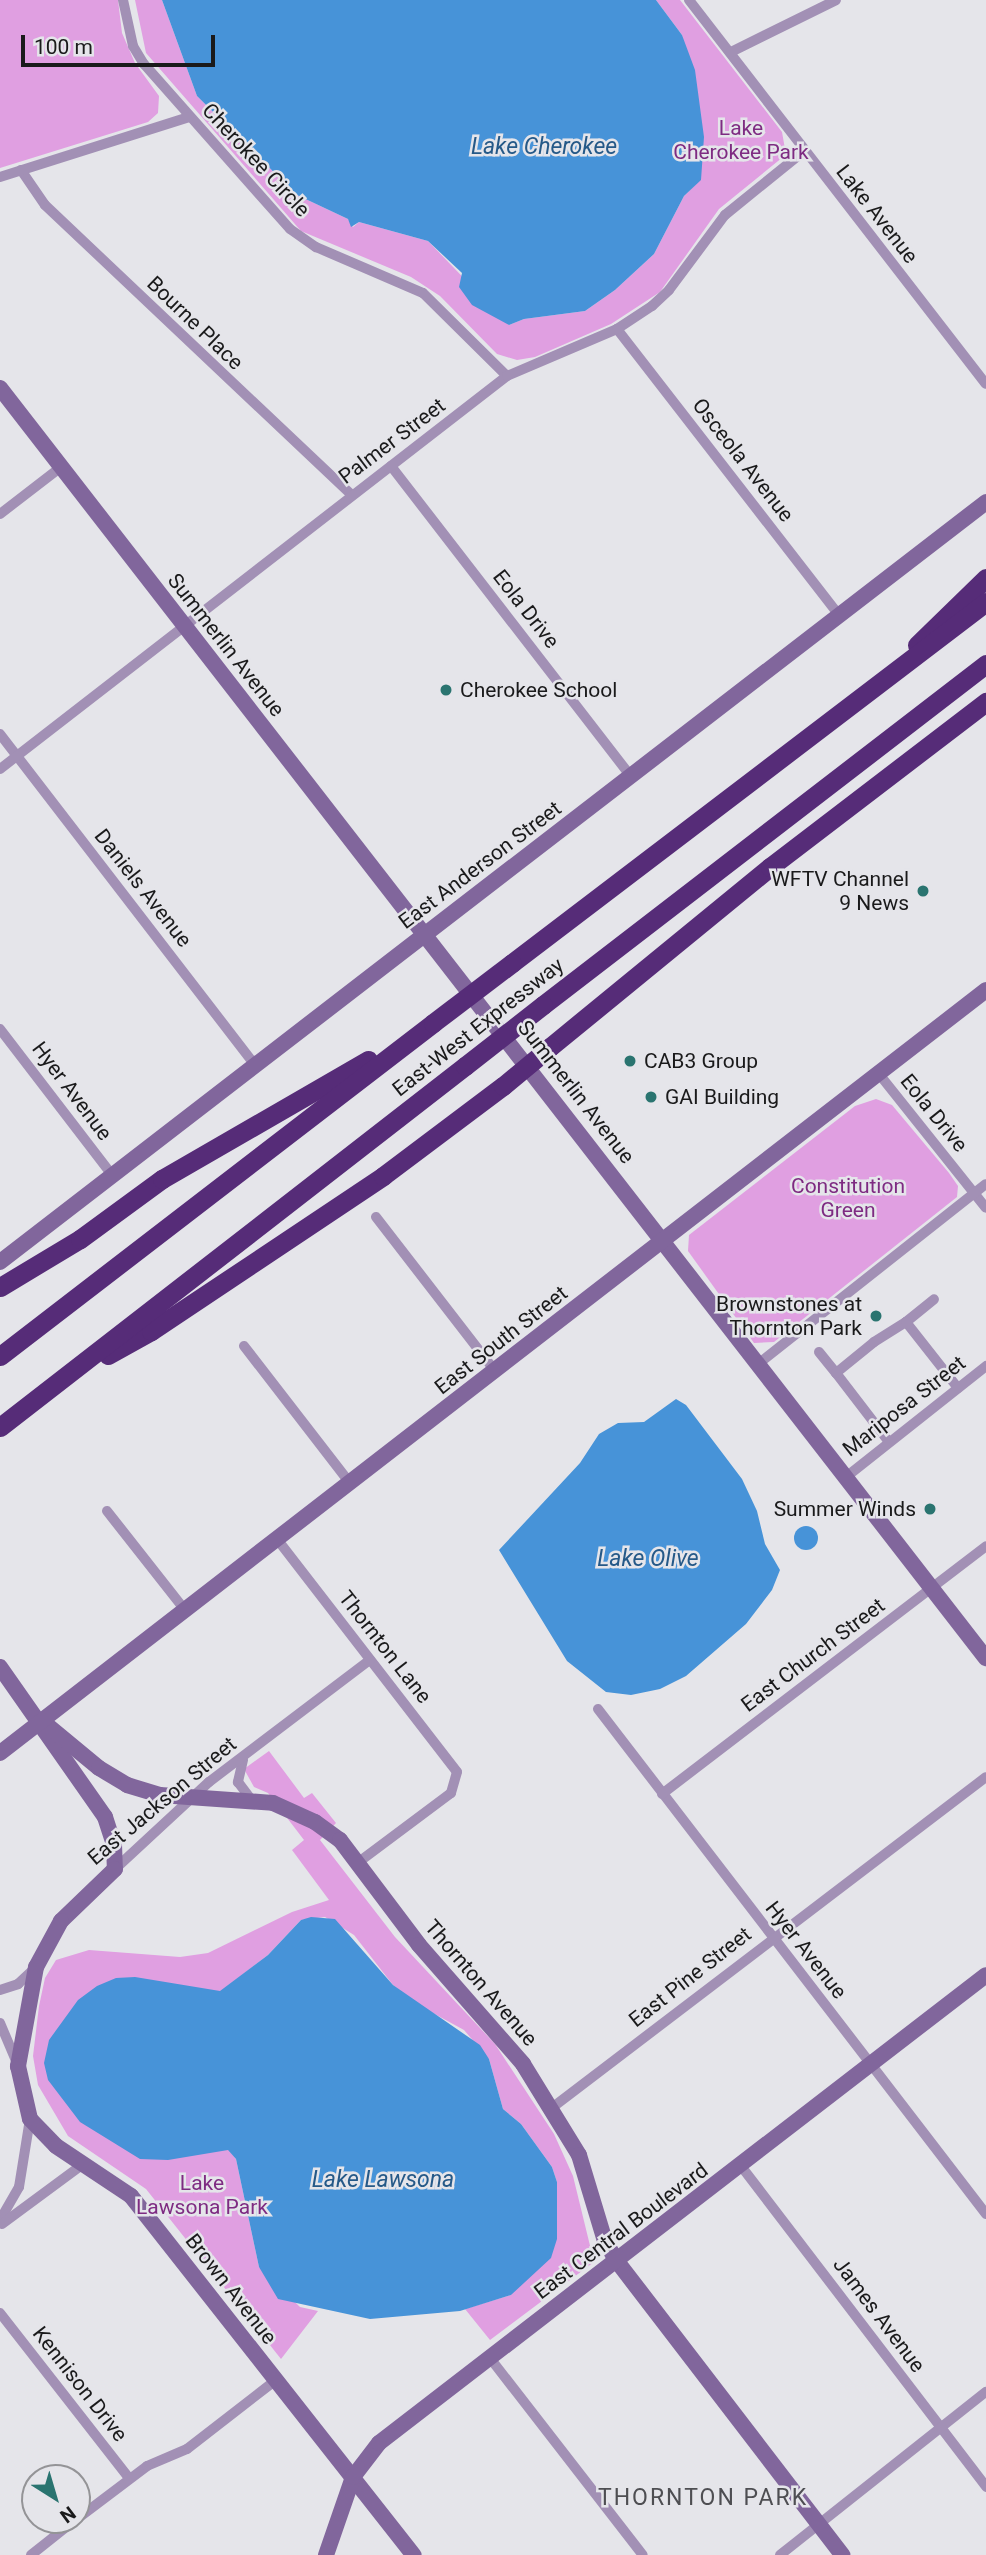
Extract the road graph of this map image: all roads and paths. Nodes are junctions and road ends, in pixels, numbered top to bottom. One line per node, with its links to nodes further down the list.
1 (123, 0): 5 (street, Cherokee Circle)
2 (689, 0): 4 (street, Lake Avenue)
3 (836, 0): 4 (street)
4 (731, 52): 6 (street, Lake Avenue)
5 (189, 117): 7 (street); 10 (street, Cherokee Circle)
6 (804, 151): 9 (street, Palmer Street); 11 (street, Lake Avenue)
7 (21, 170): 8 (street); 15 (street, Bourne Place)
8 (0, 177)
9 (617, 329): 10 (street, Palmer Street); 20 (street, Osceola Avenue)
10 (507, 376): 13 (street, Palmer Street)
11 (986, 384)
12 (0, 388): 14 (street, Summerlin Avenue)
13 (391, 466): 15 (street, Palmer Street); 28 (street, Eola Drive)
14 (61, 467): 17 (street); 21 (street, Summerlin Avenue)
15 (352, 495): 21 (street, Palmer Street)
16 (986, 502): 20 (street, East Anderson Street)
17 (0, 514)
18 (986, 578): 23 (highway)
19 (986, 602): 23 (highway, East-West Expressway)
20 (839, 615): 28 (street, East Anderson Street)
21 (183, 626): 26 (street, Palmer Street); 29 (street, Summerlin Avenue)
22 (986, 664): 52 (highway, East-West Expressway, bridge)
23 (899, 668): 31 (highway, East-West Expressway, bridge)
24 (986, 702): 52 (highway, bridge)
25 (0, 734): 26 (street, Daniels Avenue)
26 (17, 756): 27 (street, Palmer Street); 33 (street, Daniels Avenue)
27 (0, 769)
28 (630, 775): 29 (street, East Anderson Street)
29 (426, 932): 33 (street, East Anderson Street); 40 (street, Summerlin Avenue)
30 (986, 990): 34 (street, East South Street)
31 (433, 1023): 42 (highway); 47 (highway, East-West Expressway)
32 (0, 1029): 35 (street, Hyer Avenue)
33 (256, 1066): 35 (street, East Anderson Street)
34 (879, 1074): 37 (street, Eola Drive); 40 (street, East South Street)
35 (113, 1176): 41 (street, East Anderson Street)
36 (986, 1184): 37 (street)
37 (975, 1194): 38 (street, Eola Drive); 48 (street)
38 (986, 1208)
39 (376, 1217): 50 (street)
40 (664, 1241): 48 (street, Summerlin Avenue); 50 (street, East South Street)
41 (0, 1262)
42 (0, 1287)
43 (934, 1299): 44 (street)
44 (906, 1322): 51 (street); 53 (street)
45 (244, 1346): 57 (street)
46 (819, 1352): 51 (street)
47 (0, 1356)
48 (758, 1364): 56 (street, Summerlin Avenue)
49 (986, 1366): 53 (street, Mariposa Street)
50 (495, 1371): 57 (street, East South Street)
51 (836, 1373): 55 (street)
52 (54, 1384): 54 (highway, East-West Expressway)
53 (958, 1388): 55 (street, Mariposa Street)
54 (0, 1427)
55 (889, 1442): 56 (street, Mariposa Street)
56 (846, 1477): 61 (street, Summerlin Avenue)
57 (350, 1483): 59 (street, East South Street)
58 (107, 1511): 62 (street)
59 (277, 1539): 62 (street, East South Street); 64 (street, Thornton Lane)
60 (986, 1546): 61 (street, East Church Street)
61 (933, 1588): 63 (street, Summerlin Avenue); 71 (street, East Church Street)
62 (185, 1610): 67 (street, East South Street)
63 (986, 1658)
64 (370, 1660): 68 (street, East Jackson Street); 74 (street, Thornton Lane)
65 (0, 1667): 67 (street)
66 (598, 1709): 71 (street, Hyer Avenue)
67 (42, 1721): 69 (street, East South Street); 72 (street, Thornton Avenue); 75 (street)
68 (253, 1751): 72 (street, East Jackson Street); 73 (street)
69 (0, 1752)
70 (986, 1777): 76 (street, East Pine Street)
71 (662, 1794): 76 (street, Hyer Avenue)
72 (193, 1797): 73 (street, Thornton Avenue); 75 (street, East Jackson Street)
73 (251, 1799): 74 (street, Thornton Avenue)
74 (360, 1861): 83 (street, Thornton Avenue)
75 (115, 1869): 77 (street, East Jackson Street)
76 (773, 1938): 81 (street, Hyer Avenue); 83 (street, East Pine Street)
77 (36, 1967): 79 (street, East Jackson Street); 82 (street, East Jackson Street)
78 (986, 1975): 81 (street, East Central Boulevard)
79 (0, 1990)
80 (0, 2024): 82 (street)
81 (871, 2064): 86 (street, East Central Boulevard); 87 (street, Hyer Avenue)
82 (18, 2066): 84 (street)
83 (553, 2107): 90 (street, Thornton Avenue)
84 (30, 2119): 85 (street, Brown Avenue); 88 (street)
85 (83, 2164): 89 (street); 93 (street, Brown Avenue)
86 (741, 2166): 90 (street, East Central Boulevard); 95 (street, James Avenue)
87 (986, 2214)
88 (0, 2220)
89 (0, 2225)
90 (617, 2260): 92 (street, East Central Boulevard); 100 (street, Thornton Avenue)
91 (0, 2314): 97 (street, Kennison Drive)
92 (490, 2358): 96 (street, East Central Boulevard); 105 (street)
93 (276, 2380): 96 (street, Brown Avenue); 97 (street)
94 (986, 2392): 95 (street)
95 (941, 2428): 98 (street, James Avenue); 100 (street)
96 (353, 2477): 103 (street, East Central Boulevard); 104 (street, Brown Avenue)
97 (129, 2478): 99 (street)
98 (986, 2487)
99 (91, 2507)
100 (819, 2525): 106 (street); 107 (street, Thornton Avenue)
101 (57, 2534): 102 (street)
102 (31, 2555)
103 (326, 2555)
104 (414, 2555)
105 (643, 2555)
106 (779, 2555)
107 (842, 2555)

